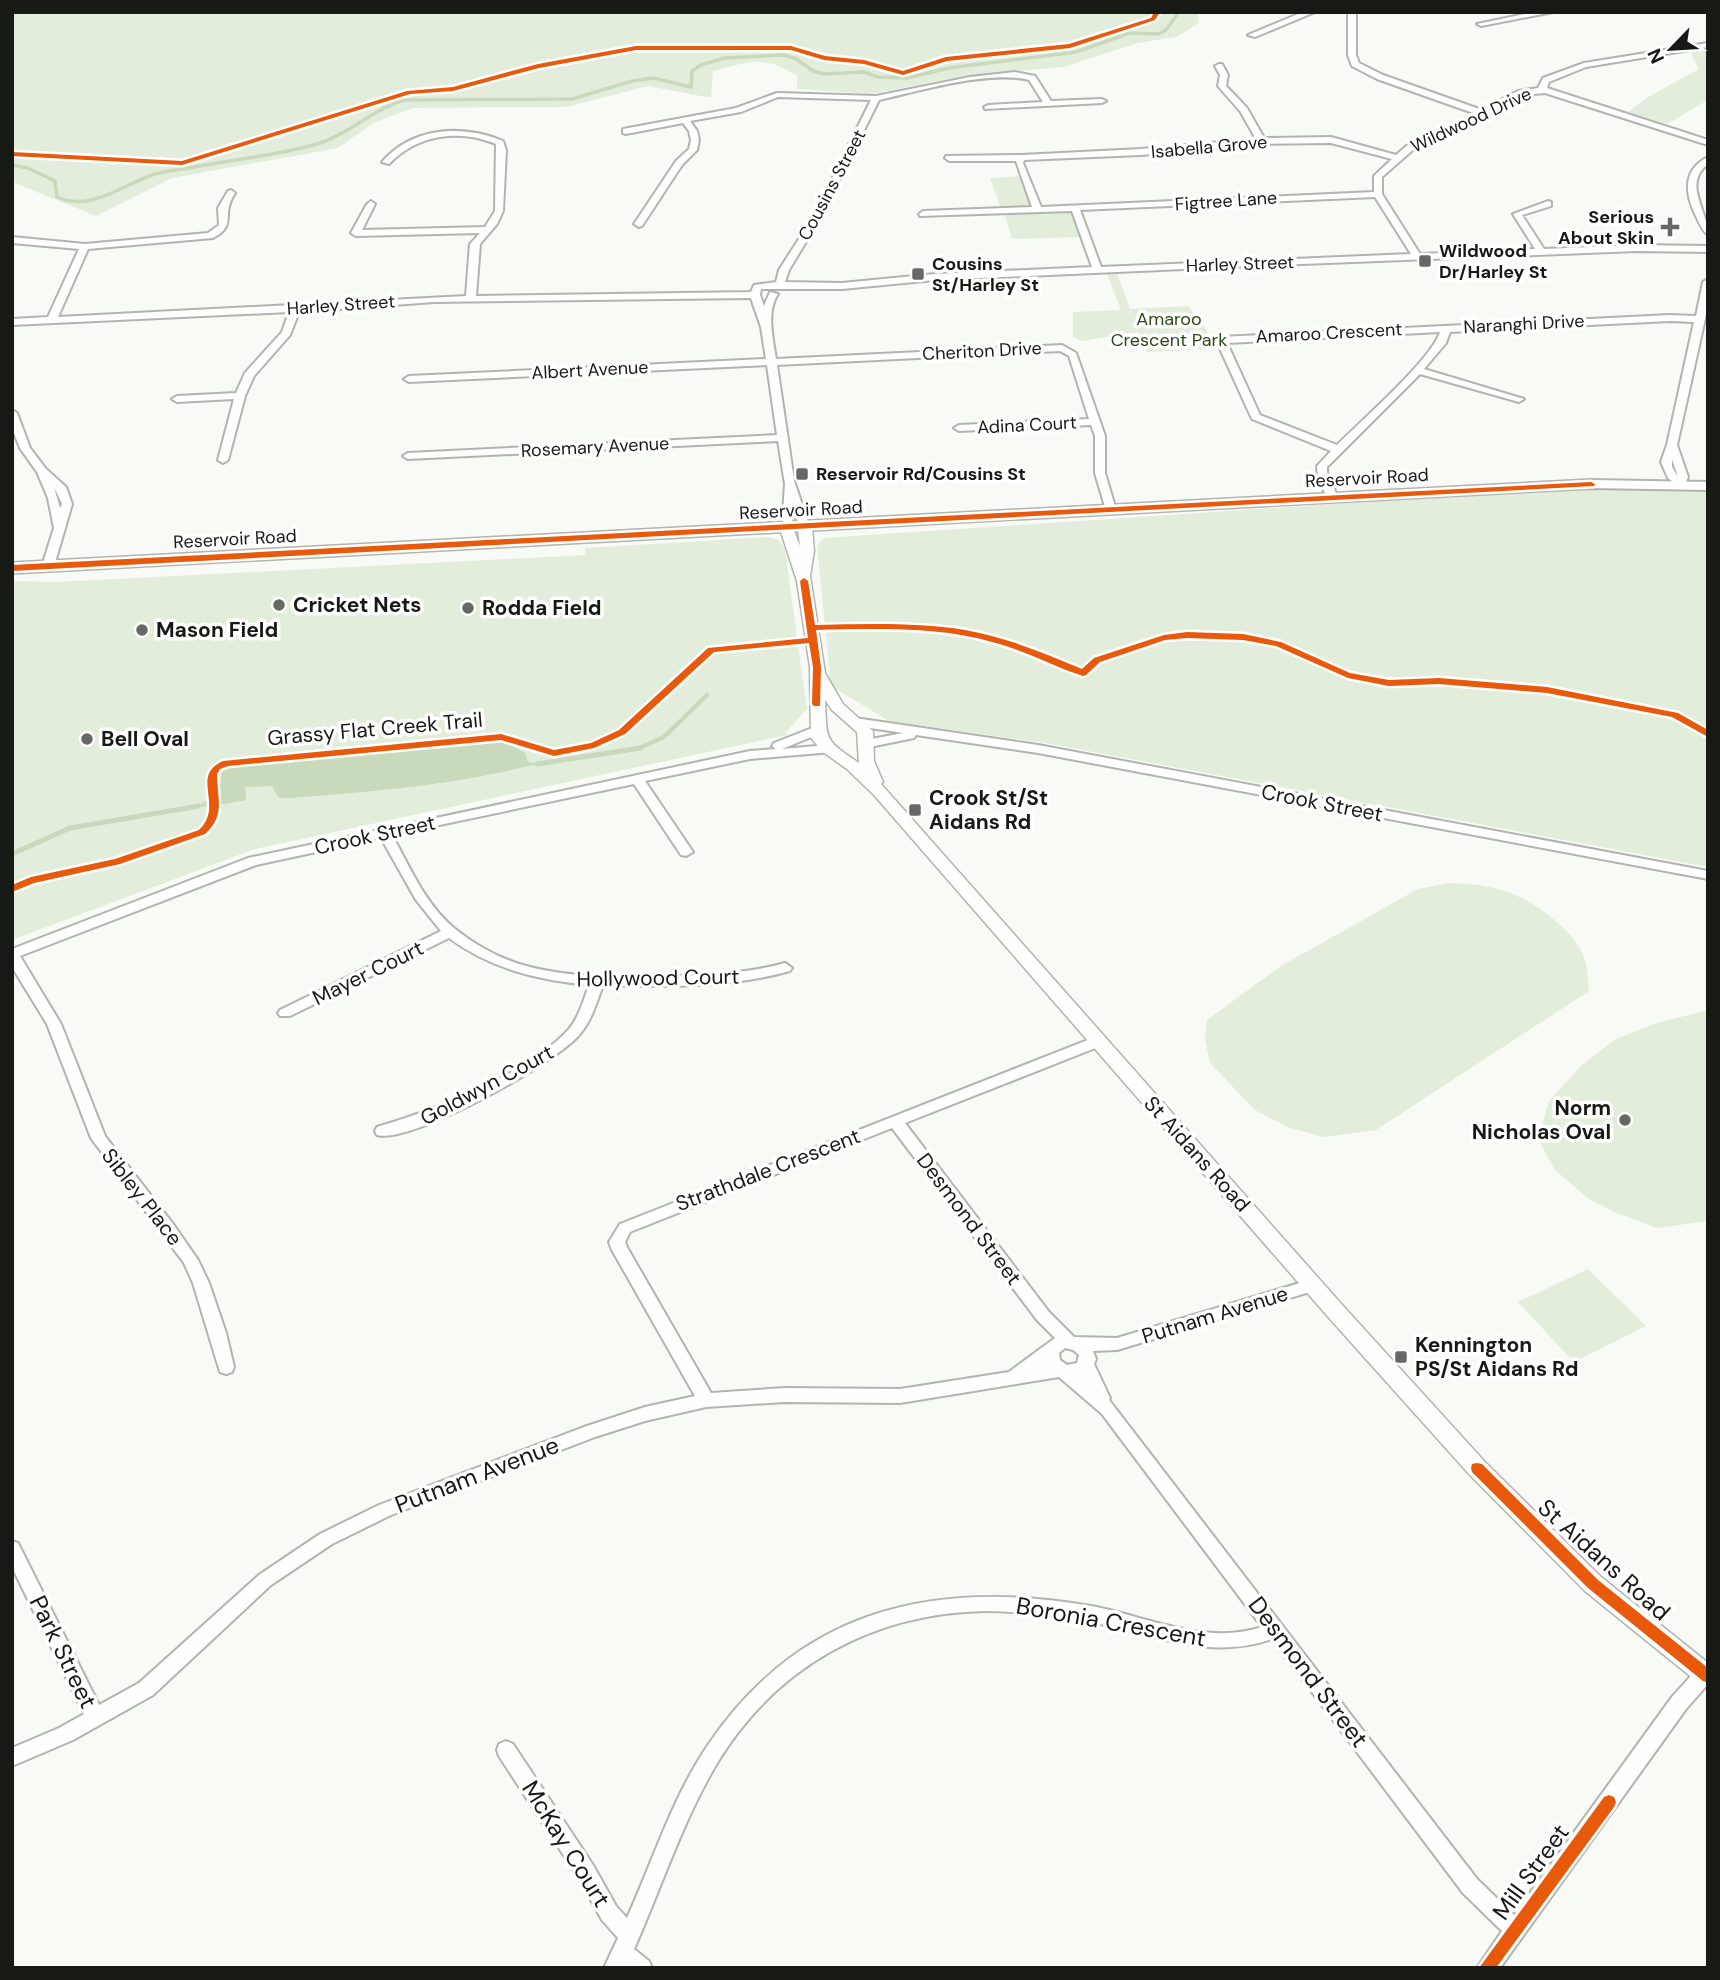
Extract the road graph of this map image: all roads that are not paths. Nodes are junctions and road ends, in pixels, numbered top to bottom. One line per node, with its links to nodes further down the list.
1 (1311, 12): 7 (street)
2 (1341, 12): 4 (street)
3 (1549, 12): 5 (street)
4 (1352, 13): 15 (street)
5 (1527, 14): 6 (street)
6 (1481, 24)
7 (1252, 35)
8 (1708, 45): 10 (street, Wildwood Drive)
9 (1219, 66): 18 (street)
10 (1542, 89): 15 (street, Wildwood Drive); 19 (street)
11 (876, 98): 13 (street); 16 (street); 41 (street, Cousins Street)
12 (1102, 101): 13 (street)
13 (1048, 104): 14 (street)
14 (988, 107)
15 (1482, 113): 22 (street, Wildwood Drive)
16 (685, 120): 17 (street); 33 (street)
17 (626, 131)
18 (1261, 141): 21 (street, Isabella Grove); 22 (street, Isabella Grove)
19 (1708, 143)
20 (949, 158): 21 (street, Isabella Grove)
21 (1021, 158): 30 (street)
22 (1396, 158): 26 (street, Wildwood Drive)
23 (1708, 160): 32 (street)
24 (386, 162): 34 (street)
25 (231, 194): 37 (street)
26 (1377, 194): 29 (street, Figtree Lane); 40 (street)
27 (371, 204): 34 (street)
28 (1548, 204): 39 (street)
29 (1075, 208): 30 (street, Figtree Lane); 42 (street)
30 (1037, 209): 31 (street, Figtree Lane)
31 (923, 214)
32 (1700, 219): 35 (street); 38 (street)
33 (639, 224)
34 (486, 230): 46 (street)
35 (1708, 232)
36 (12, 240): 37 (street)
37 (85, 247): 49 (street)
38 (1708, 250): 39 (street, Harley Street)
39 (1541, 252): 40 (street, Harley Street)
40 (1418, 257): 42 (street, Harley Street)
41 (784, 270): 44 (street, Cousins Street); 45 (street, Cousins Street)
42 (1098, 270): 44 (street, Harley Street)
43 (1708, 282): 48 (street)
44 (778, 289): 45 (street, Harley Street); 51 (street, Cousins Street)
45 (756, 291): 46 (street, Harley Street); 51 (street, Cousins Street)
46 (471, 298): 47 (street, Harley Street)
47 (295, 309): 49 (street, Harley Street); 56 (street)
48 (1699, 319): 52 (street, Naranghi Drive); 68 (street)
49 (52, 320): 50 (street, Harley Street)
50 (12, 322)
51 (766, 327): 53 (street, Cousins Street)
52 (1444, 328): 54 (street, Naranghi Drive); 63 (street, Amaroo Crescent)
53 (771, 361): 55 (street, Albert Avenue); 60 (street, Cheriton Drive); 62 (street, Cousins Street)
54 (1418, 370): 58 (street); 63 (street, Naranghi Drive)
55 (409, 379)
56 (240, 396): 57 (street); 65 (street)
57 (177, 398)
58 (1518, 399)
59 (12, 413): 66 (street)
60 (1095, 422): 61 (street, Adina Court); 74 (street, Cheriton Drive)
61 (959, 428)
62 (782, 438): 64 (street, Rosemary Avenue); 69 (street, Cousins Street)
63 (1339, 450): 73 (street, Naranghi Drive)
64 (408, 456)
65 (223, 460)
66 (42, 472): 71 (street); 72 (street)
67 (1708, 478): 68 (main road, Reservoir Road)
68 (1678, 480): 70 (main road, Reservoir Road); 73 (main road, Reservoir Road)
69 (789, 481): 76 (street, Cousins Street); 77 (street, Cousins Street)
70 (1708, 486)
71 (65, 495): 72 (street); 75 (street)
72 (53, 498): 75 (street)
73 (1333, 498): 74 (main road, Reservoir Road)
74 (1111, 510): 76 (main road, Reservoir Road)
75 (59, 527): 78 (street)
76 (805, 528): 77 (main road, Reservoir Road); 80 (street, Cousins Street)
77 (787, 529): 78 (main road, Reservoir Road); 80 (street, Cousins Street)
78 (48, 566): 79 (main road, Reservoir Road)
79 (12, 568)
80 (804, 581): 81 (street, Cousins Street)
81 (817, 667): 82 (street, Cousins Street); 83 (street, Cousins Street)
82 (854, 722): 83 (street); 84 (street, Crook Street); 85 (street, Cousins Street)
83 (818, 730): 86 (street); 87 (street, Crook Street)
84 (936, 734): 85 (street, Crook Street); 92 (street, Crook Street)
85 (864, 744): 86 (street); 89 (street, St Aidans Road)
86 (829, 750): 87 (street, Crook Street); 89 (street, St Aidans Road)
87 (750, 755): 88 (street, Crook Street)
88 (637, 779): 90 (street, Crook Street); 91 (street)
89 (880, 792): 98 (street, St Aidans Road)
90 (384, 832): 93 (street, Hollywood Court); 94 (street, Crook Street)
91 (686, 852)
92 (1708, 875)
93 (450, 932): 96 (street, Hollywood Court); 97 (street, Mayer Court)
94 (12, 955): 107 (street, Sibley Place)
95 (785, 968): 96 (street, Hollywood Court)
96 (597, 982): 100 (street, Goldwyn Court)
97 (285, 1013)
98 (1098, 1041): 99 (street, Strathdale Crescent); 101 (street, St Aidans Road)
99 (895, 1121): 102 (street, Desmond Street); 110 (street, Strathdale Crescent)
100 (382, 1131)
101 (1313, 1285): 104 (street, Putnam Avenue); 114 (street, St Aidans Road)
102 (1044, 1317): 103 (street, Desmond Street); 105 (street, Desmond Street)
103 (1074, 1343): 104 (street, Putnam Avenue); 105 (street); 106 (street)
104 (1117, 1344): 106 (street, Putnam Avenue)
105 (1052, 1349): 108 (street); 109 (street, Putnam Avenue)
106 (1086, 1364): 108 (street); 111 (street, Desmond Street)
107 (226, 1367)
108 (1062, 1371): 109 (street, Putnam Avenue); 111 (street, Desmond Street)
109 (1012, 1376): 110 (street, Putnam Avenue)
110 (706, 1400): 115 (street, Putnam Avenue)
111 (1108, 1409): 113 (street, Desmond Street)
112 (12, 1548): 115 (street, Park Street)
113 (1276, 1630): 118 (street, Desmond Street); 119 (street, Boronia Crescent)
114 (1706, 1676): 118 (street, Mill Street)
115 (96, 1718): 117 (street, Putnam Avenue)
116 (506, 1750): 119 (street, McKay Court)
117 (12, 1757)
118 (1515, 1930): 121 (street, Mill Street)
119 (622, 1952): 120 (street, McKay Court)
120 (642, 1968)
121 (1487, 1968)

